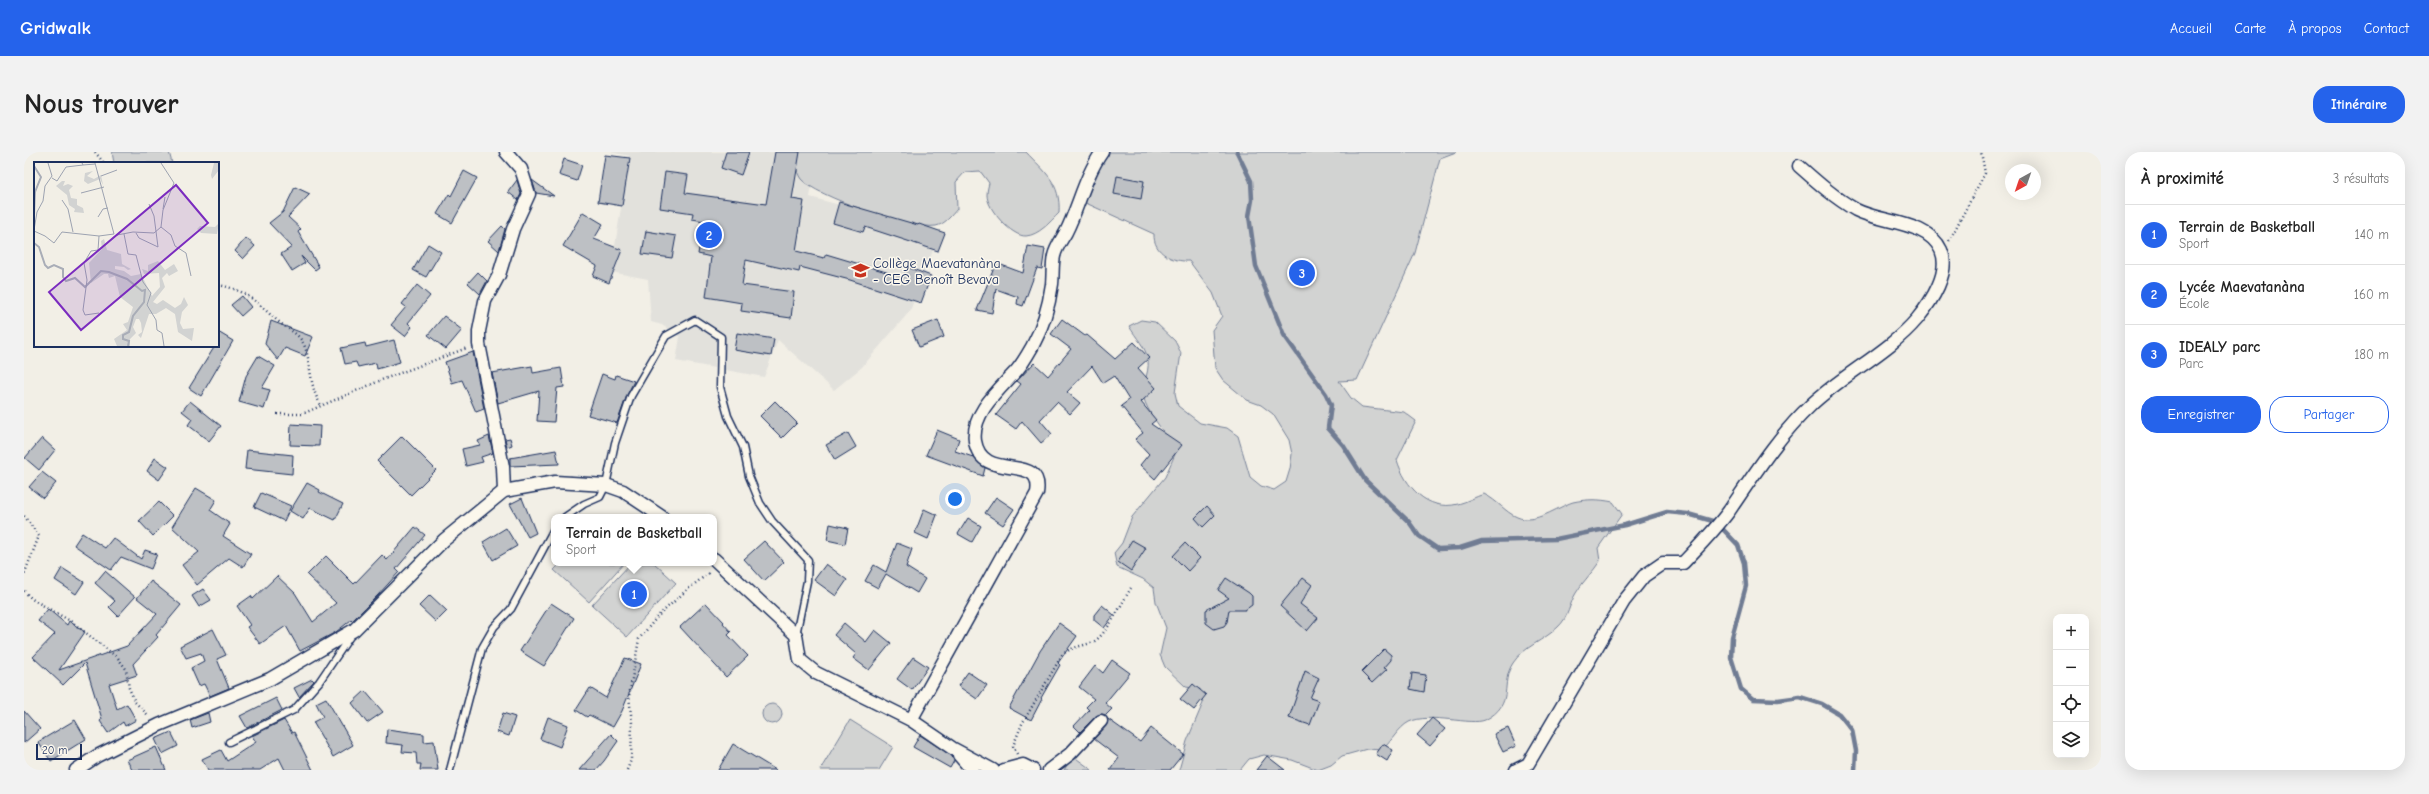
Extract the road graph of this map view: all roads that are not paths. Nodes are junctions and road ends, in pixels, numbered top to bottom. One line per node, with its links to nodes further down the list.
1 (506, 152): 5 (street)
2 (1102, 152): 12 (street)
3 (1799, 166): 23 (street)
4 (606, 485): 5 (street); 6 (lane); 7 (street); 11 (lane)
5 (504, 491): 10 (street)
6 (569, 514)
7 (658, 514)
8 (551, 534): 18 (lane)
9 (717, 563): 11 (street)
10 (354, 630): 14 (lane); 17 (street)
11 (796, 635): 12 (street)
12 (911, 720): 15 (street)
13 (1101, 721): 22 (street)
14 (229, 742)
15 (952, 748): 19 (street); 20 (street)
16 (1028, 767): 21 (street)
17 (76, 770)
18 (450, 770)
19 (972, 770)
20 (993, 770)
21 (1004, 770)
22 (1049, 770)
23 (1516, 770)

